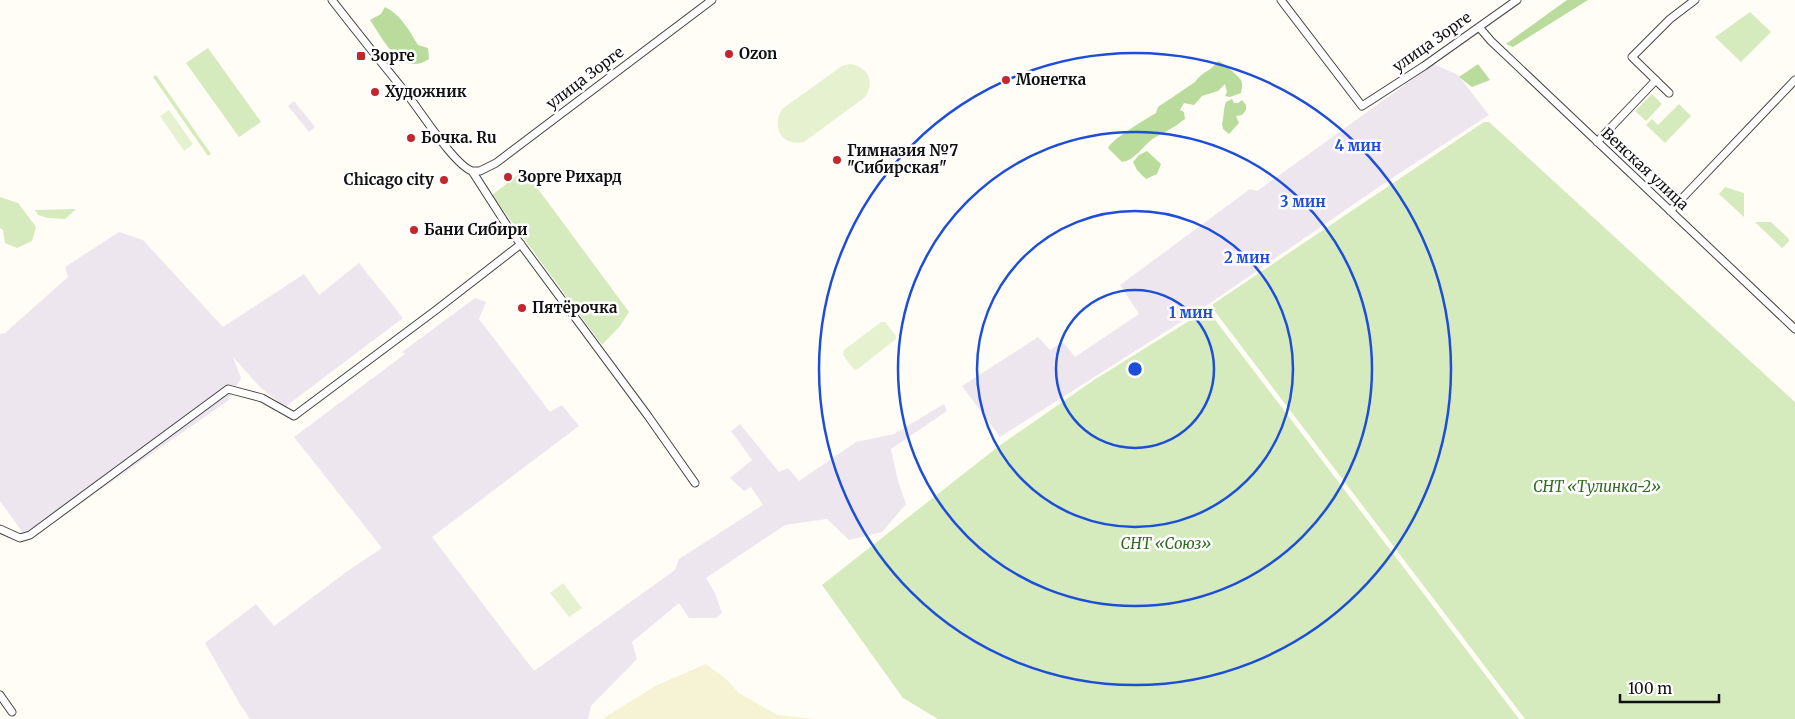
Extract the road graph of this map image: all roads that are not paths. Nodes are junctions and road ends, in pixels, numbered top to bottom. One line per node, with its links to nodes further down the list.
1 (332, 0): 11 (street)
2 (712, 0): 11 (street, улица Зорге)
3 (1280, 0): 6 (street, улица Зорге)
4 (1517, 0): 6 (street, улица Зорге)
5 (1695, 0): 7 (street)
6 (1479, 27): 10 (street, Венская улица)
7 (1656, 80): 9 (street); 10 (street)
8 (1795, 80): 12 (street)
9 (1669, 93)
10 (1597, 142): 12 (street, Венская улица)
11 (472, 171): 13 (street)
12 (1670, 211): 14 (street, Венская улица)
13 (521, 244): 15 (street); 16 (street)
14 (1795, 329)
15 (695, 483)
16 (0, 529)
17 (0, 695): 18 (street)
18 (12, 712)

